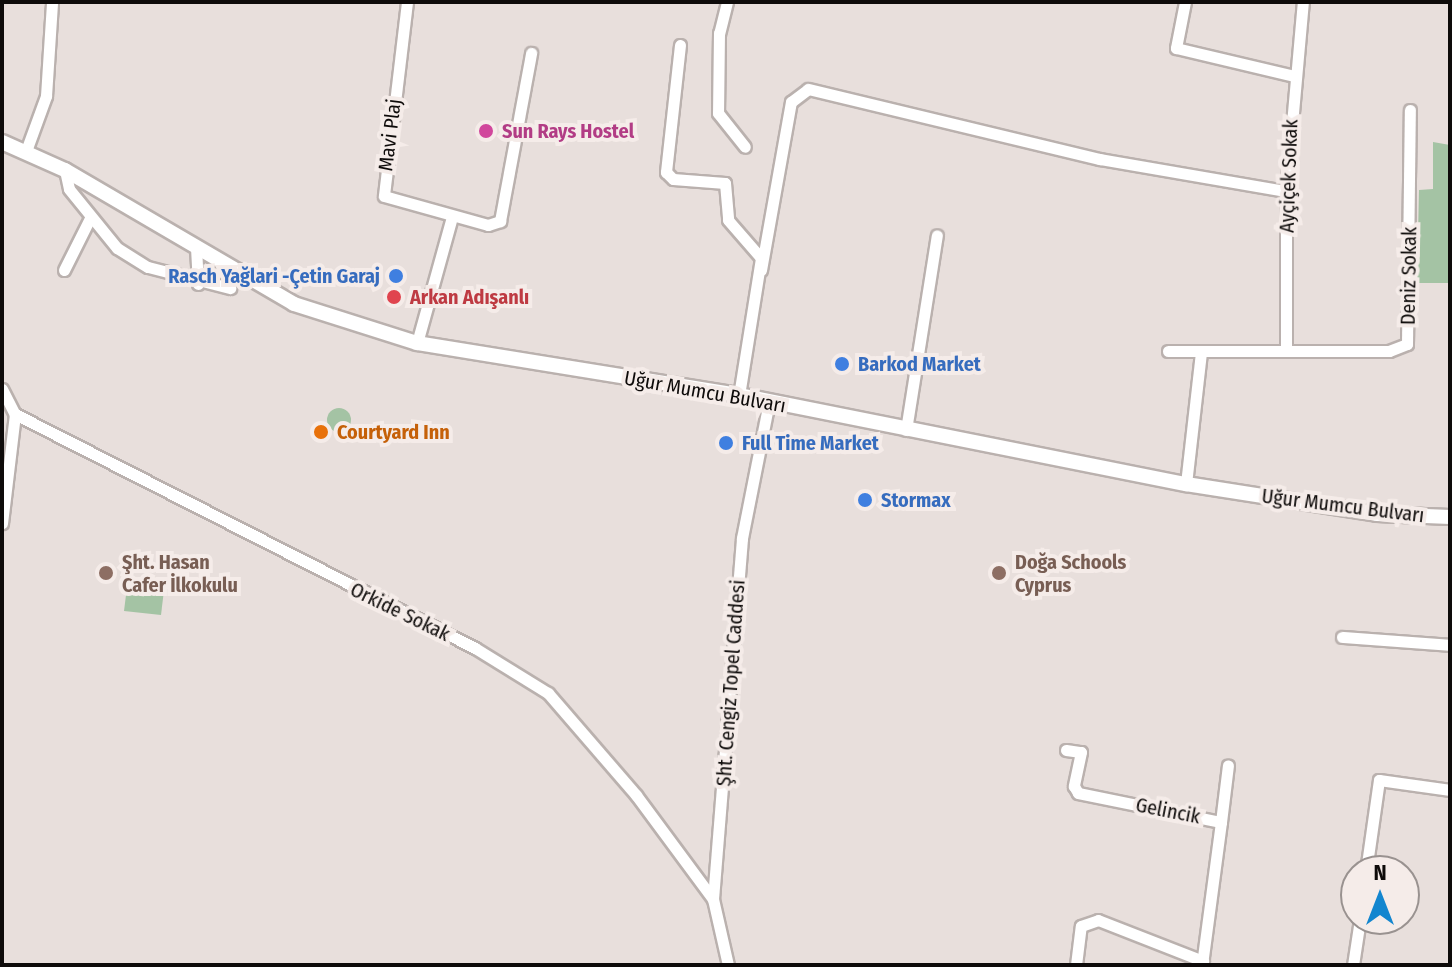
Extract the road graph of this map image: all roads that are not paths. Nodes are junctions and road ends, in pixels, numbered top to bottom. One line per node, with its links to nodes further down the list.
1 (52, 2): 12 (street)
2 (407, 2): 15 (street, Mavi Plaj)
3 (727, 2): 11 (street)
4 (1185, 2): 8 (street)
5 (1303, 2): 8 (street, Ayçiçek Sokak)
6 (680, 45): 20 (street)
7 (531, 53): 15 (street)
8 (1294, 76): 14 (street, Ayçiçek Sokak)
9 (1410, 110): 24 (street, Deniz Sokak)
10 (2, 142): 12 (main road, Uğur Mumcu Bulvarı)
11 (745, 147)
12 (26, 151): 13 (main road, Uğur Mumcu Bulvarı)
13 (65, 170): 16 (street); 18 (main road, Uğur Mumcu Bulvarı)
14 (1286, 191): 20 (street); 24 (street, Ayçiçek Sokak)
15 (452, 217): 23 (street)
16 (90, 218): 19 (street); 21 (street)
17 (937, 235): 31 (street)
18 (196, 247): 21 (street); 23 (main road, Uğur Mumcu Bulvarı)
19 (64, 270)
20 (761, 270): 28 (street)
21 (198, 284): 22 (street)
22 (230, 288)
23 (417, 343): 28 (main road, Uğur Mumcu Bulvarı)
24 (1286, 350): 26 (street, Deniz Sokak)
25 (1168, 351): 26 (street, Deniz Sokak)
26 (1201, 352): 32 (street)
27 (2, 389): 30 (street)
28 (739, 395): 29 (main road, Uğur Mumcu Bulvarı)
29 (769, 402): 31 (main road, Uğur Mumcu Bulvarı); 42 (street, Şht. Cengiz Topel Caddesi)
30 (15, 414): 34 (street); 42 (street, Orkide Sokak)
31 (906, 430): 32 (main road, Uğur Mumcu Bulvarı)
32 (1186, 484): 33 (main road, Uğur Mumcu Bulvarı)
33 (1450, 517)
34 (2, 523)
35 (1342, 637): 36 (street)
36 (1450, 645)
37 (1066, 750): 40 (street, Gelincik)
38 (1228, 765): 40 (street)
39 (1450, 790): 41 (street)
40 (1221, 822): 44 (street, Gelincik)
41 (1368, 855)
42 (713, 899): 45 (street, Şht. Cengiz Topel Caddesi)
43 (1358, 935): 47 (street)
44 (1202, 963): 46 (street)
45 (728, 965)
46 (1076, 965)
47 (1353, 965)

